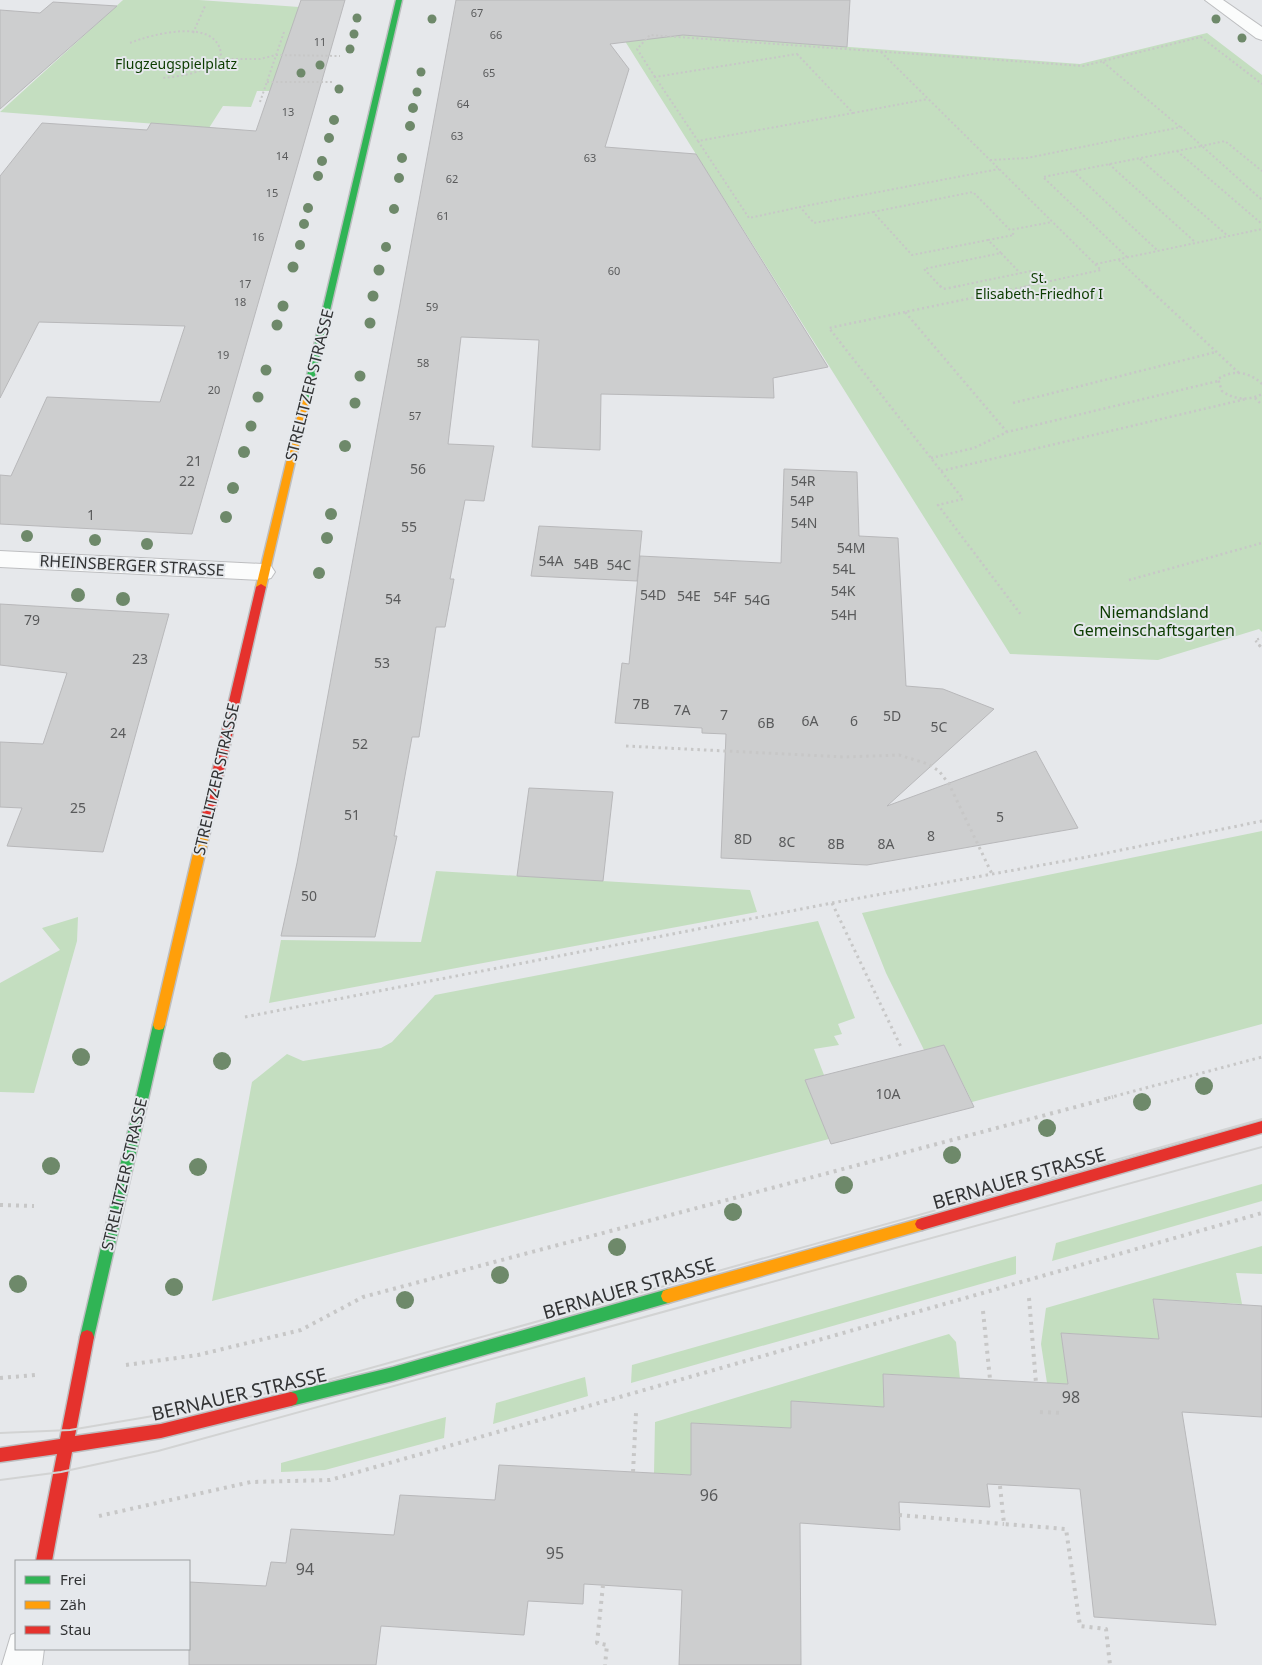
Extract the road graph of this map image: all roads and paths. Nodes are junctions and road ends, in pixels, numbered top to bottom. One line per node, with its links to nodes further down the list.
1 (399, 0): 65 (street, STRELITZER STRASSE)
2 (1213, 0): 6 (street)
3 (205, 6): 4 (path)
4 (193, 32): 7 (path); 13 (path)
5 (284, 32): 11 (path)
6 (1262, 35)
7 (130, 43)
8 (790, 45): 9 (path); 10 (path); 16 (path)
9 (881, 52): 14 (path); 20 (path)
10 (797, 54): 16 (path); 22 (path)
11 (276, 56): 12 (path); 13 (path); 17 (path)
12 (340, 56)
13 (218, 59): 15 (path)
14 (1102, 62): 19 (path); 23 (path)
15 (162, 78)
16 (655, 78): 24 (path)
17 (267, 82): 18 (path); 21 (path)
18 (333, 82)
19 (1262, 84)
20 (928, 99): 22 (path); 28 (path)
21 (260, 102)
22 (853, 112): 24 (path)
23 (1181, 127): 25 (path); 28 (path)
24 (697, 141): 34 (path)
25 (1202, 146): 26 (path); 32 (path); 33 (path)
26 (1177, 151): 27 (path); 37 (path)
27 (1140, 158): 29 (path); 40 (path)
28 (990, 160): 30 (path)
29 (1109, 164): 31 (path); 42 (path)
30 (998, 169): 34 (path); 36 (path)
31 (1073, 171): 43 (path); 45 (path)
32 (1262, 171)
33 (1262, 200)
34 (800, 207): 35 (path)
35 (873, 212): 39 (path); 41 (path)
36 (1052, 222): 39 (path); 47 (path)
37 (1262, 224)
38 (1262, 229): 40 (path)
39 (1010, 230): 41 (path)
40 (1228, 236): 42 (path)
41 (988, 240): 44 (path)
42 (1196, 243): 43 (path)
43 (1158, 251): 45 (path)
44 (1000, 253): 48 (path); 48 (path)
45 (1127, 257): 46 (path)
46 (1119, 259): 47 (path); 51 (path)
47 (1095, 264): 49 (path)
48 (1020, 273): 49 (path)
49 (1042, 283): 50 (path)
50 (905, 312): 60 (path); 61 (path)
51 (1216, 352): 52 (path); 58 (path)
52 (1238, 373): 53 (path); 54 (path)
53 (1218, 381): 57 (path); 60 (path)
54 (1261, 382)
55 (1262, 394): 56 (path)
56 (1255, 398): 57 (path); 59 (path)
57 (1246, 399): 62 (path)
58 (1013, 403)
59 (1262, 405)
60 (1006, 432): 61 (path)
61 (931, 458): 62 (path)
62 (942, 471): 67 (path)
63 (1262, 543): 66 (path)
64 (0, 559): 65 (street, RHEINSBERGER STRASSE)
65 (264, 572): 89 (street, STRELITZER STRASSE)
66 (1129, 580)
67 (1022, 616)
68 (1262, 638): 69 (path)
69 (1262, 648)
70 (626, 746): 72 (path)
71 (1262, 821): 72 (path)
72 (992, 874): 73 (path)
73 (832, 903): 74 (path); 75 (path)
74 (246, 1017)
75 (901, 1047)
76 (1262, 1057): 83 (path)
77 (1262, 1127): 89 (street, BERNAUER STRASSE)
78 (0, 1205): 79 (path)
79 (34, 1206)
80 (1262, 1214): 93 (path)
81 (1029, 1298): 85 (path)
82 (983, 1311): 84 (path)
83 (198, 1355)
84 (990, 1379)
85 (1036, 1383)
86 (1040, 1412): 88 (path)
87 (636, 1413): 91 (path)
88 (1063, 1413)
89 (66, 1447): 90 (street, BERNAUER STRASSE); 96 (street, STRELITZER STRASSE)
90 (0, 1455)
91 (633, 1472)
92 (1000, 1486): 95 (path)
93 (174, 1501)
94 (899, 1516): 95 (path)
95 (1004, 1524): 101 (path)
96 (44, 1560)
97 (603, 1585): 100 (path)
98 (25, 1650): 99 (street)
99 (22, 1665)
100 (605, 1665)
101 (1110, 1665)

